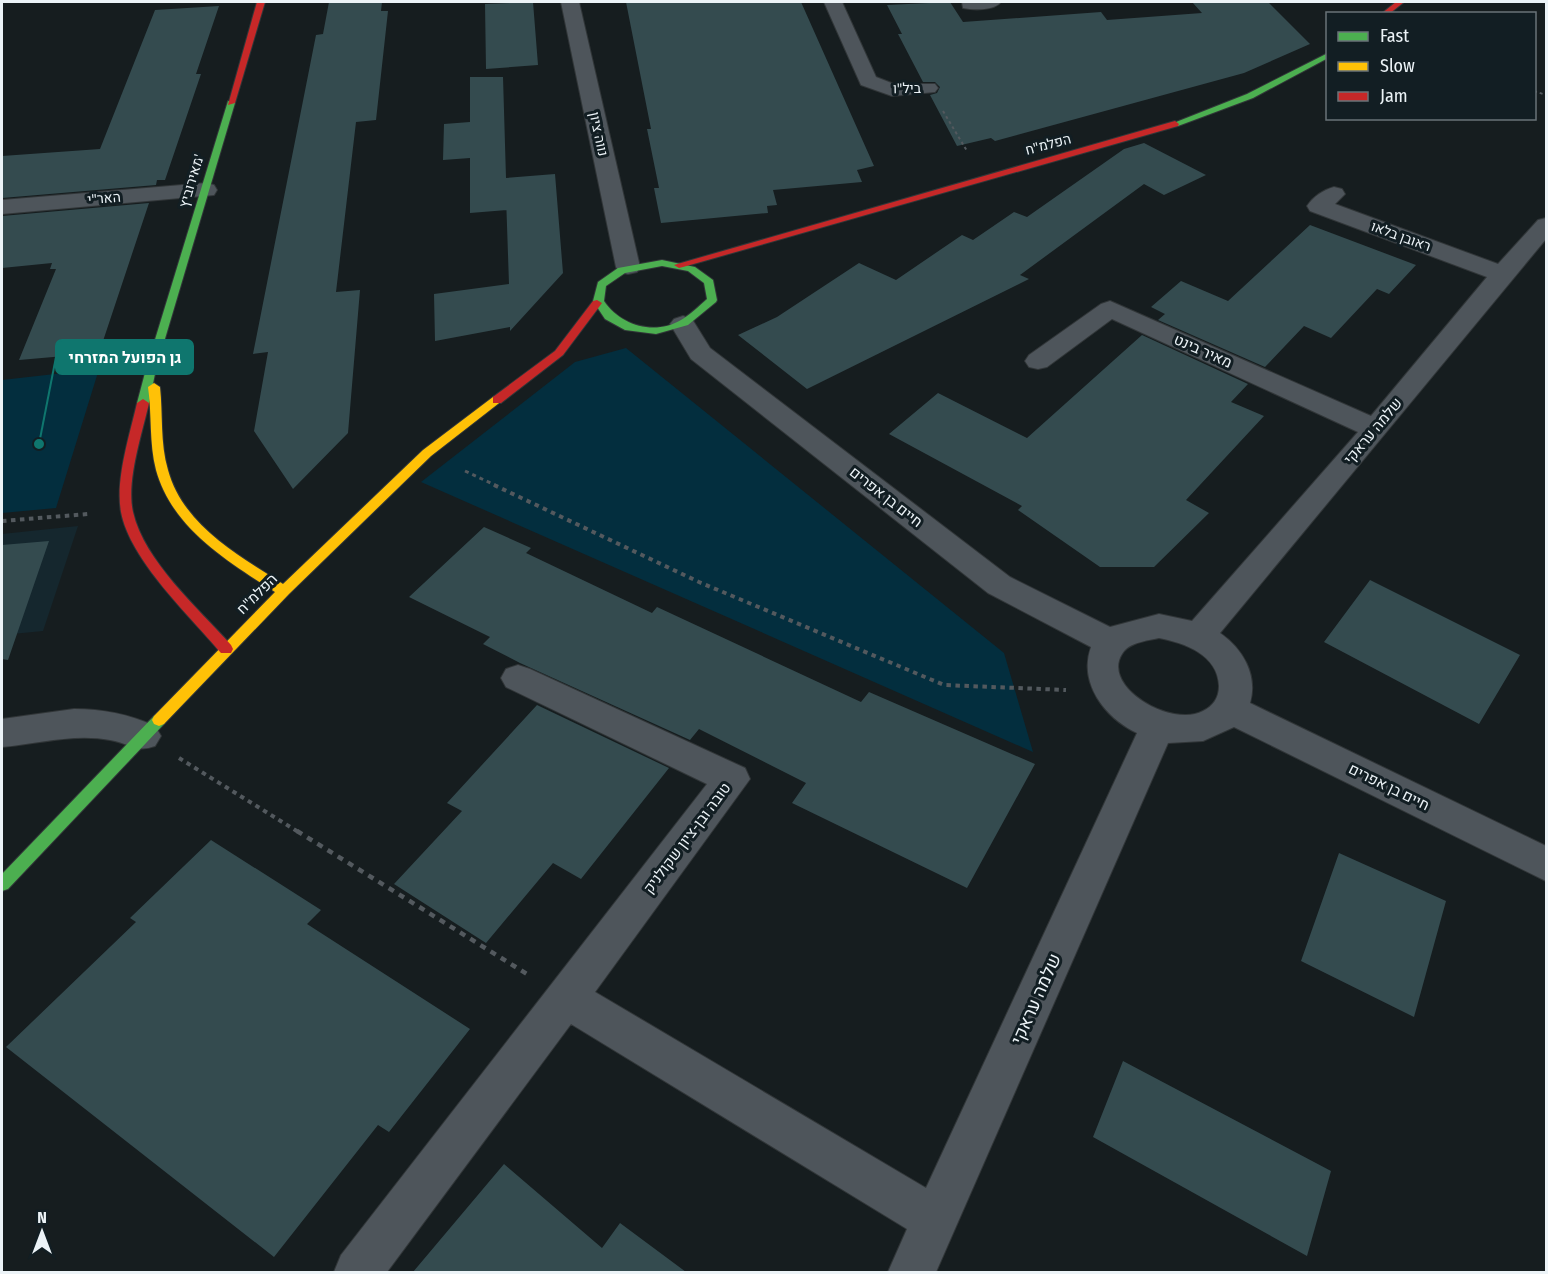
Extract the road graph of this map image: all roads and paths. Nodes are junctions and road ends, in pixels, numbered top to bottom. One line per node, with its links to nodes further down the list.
1 (261, 2): 11 (street, מאירוביץ')
2 (570, 2): 18 (street, נווה ציון)
3 (833, 2): 9 (street, ביל"ו)
4 (992, 2): 6 (street)
5 (1400, 2): 7 (street)
6 (969, 4)
7 (1387, 12)
8 (1326, 56): 10 (street, הפלמ"ח)
9 (928, 88): 10 (path, ביל"ו)
10 (983, 178): 15 (street, הפלמ"ח)
11 (206, 190): 13 (street, האר"י); 27 (street, מאירוביץ')
12 (1334, 194): 19 (street, ראובן בלאו)
13 (2, 207)
14 (1546, 225): 19 (street, שלמה עראקי)
15 (768, 240): 16 (street, הפלמ"ח); 17 (street, הפלמ"ח)
16 (744, 262)
17 (679, 264): 18 (street, הפלמ"ח); 21 (street)
18 (628, 267): 20 (street, הפלמ"ח)
19 (1502, 274): 28 (street, שלמה עראקי)
20 (597, 303): 22 (street); 25 (street, הפלמ"ח)
21 (683, 324): 22 (street); 34 (street, חיים בן אפרים)
22 (632, 328): 23 (street)
23 (611, 335)
24 (580, 346): 25 (street, הפלמ"ח)
25 (559, 353): 29 (street, הפלמ"ח)
26 (1038, 361): 28 (street, מאיר בינט)
27 (151, 369): 30 (street, מאירוביץ'); 32 (street, מאירוביץ')
28 (1376, 429): 33 (street, שלמה עראקי)
29 (427, 453): 32 (street, הפלמ"ח); 37 (path)
30 (127, 511): 31 (path); 35 (street, מאירוביץ')
31 (2, 521)
32 (284, 591): 35 (street, הפלמ"ח)
33 (1198, 636): 34 (street); 38 (street)
34 (1111, 642): 37 (street)
35 (226, 648): 41 (street, הפלמ"ח)
36 (518, 678): 44 (street, טובה ובן-ציון שקולניק)
37 (1109, 692): 39 (street)
38 (1231, 709): 39 (street); 42 (street, חיים בן אפרים)
39 (1158, 726): 45 (street, שלמה עראקי)
40 (2, 733): 41 (street)
41 (143, 736): 43 (street, הפלמ"ח); 44 (path)
42 (1546, 864)
43 (2, 884)
44 (566, 998): 45 (street); 46 (street, טובה ובן-ציון שקולניק)
45 (937, 1220): 47 (street, שלמה עראקי)
46 (358, 1272)
47 (912, 1272)

